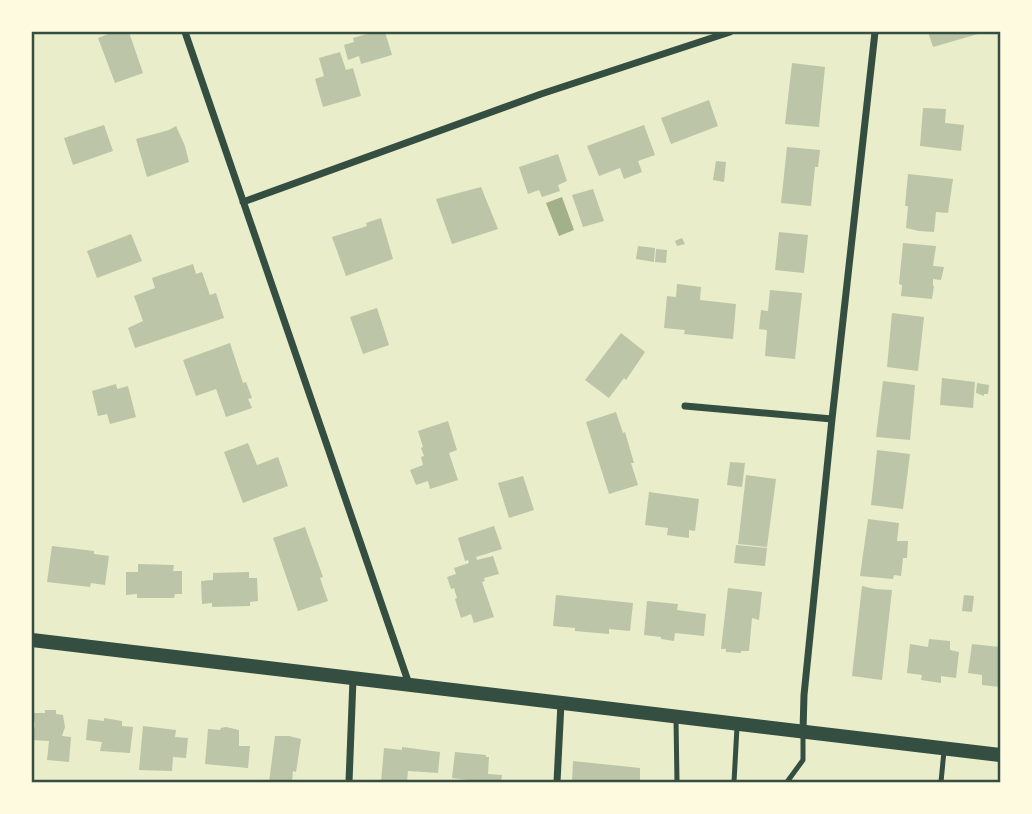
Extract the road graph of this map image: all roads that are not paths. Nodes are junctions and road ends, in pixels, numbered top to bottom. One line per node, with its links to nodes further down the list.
1 (185, 32): 4 (street)
2 (730, 32): 4 (street)
3 (875, 32): 6 (street)
4 (243, 202): 9 (street)
5 (685, 406): 6 (street)
6 (832, 419): 13 (street)
7 (32, 640): 8 (main road)
8 (353, 678): 9 (main road); 16 (street)
9 (410, 684): 10 (main road)
10 (561, 703): 11 (main road); 17 (street)
11 (676, 717): 12 (main road); 18 (lane)
12 (738, 724): 13 (main road); 19 (lane)
13 (803, 731): 14 (main road); 20 (lane)
14 (944, 748): 15 (main road); 21 (lane)
15 (1000, 755)
16 (349, 782)
17 (557, 782)
18 (677, 782)
19 (734, 782)
20 (787, 782)
21 (941, 782)

